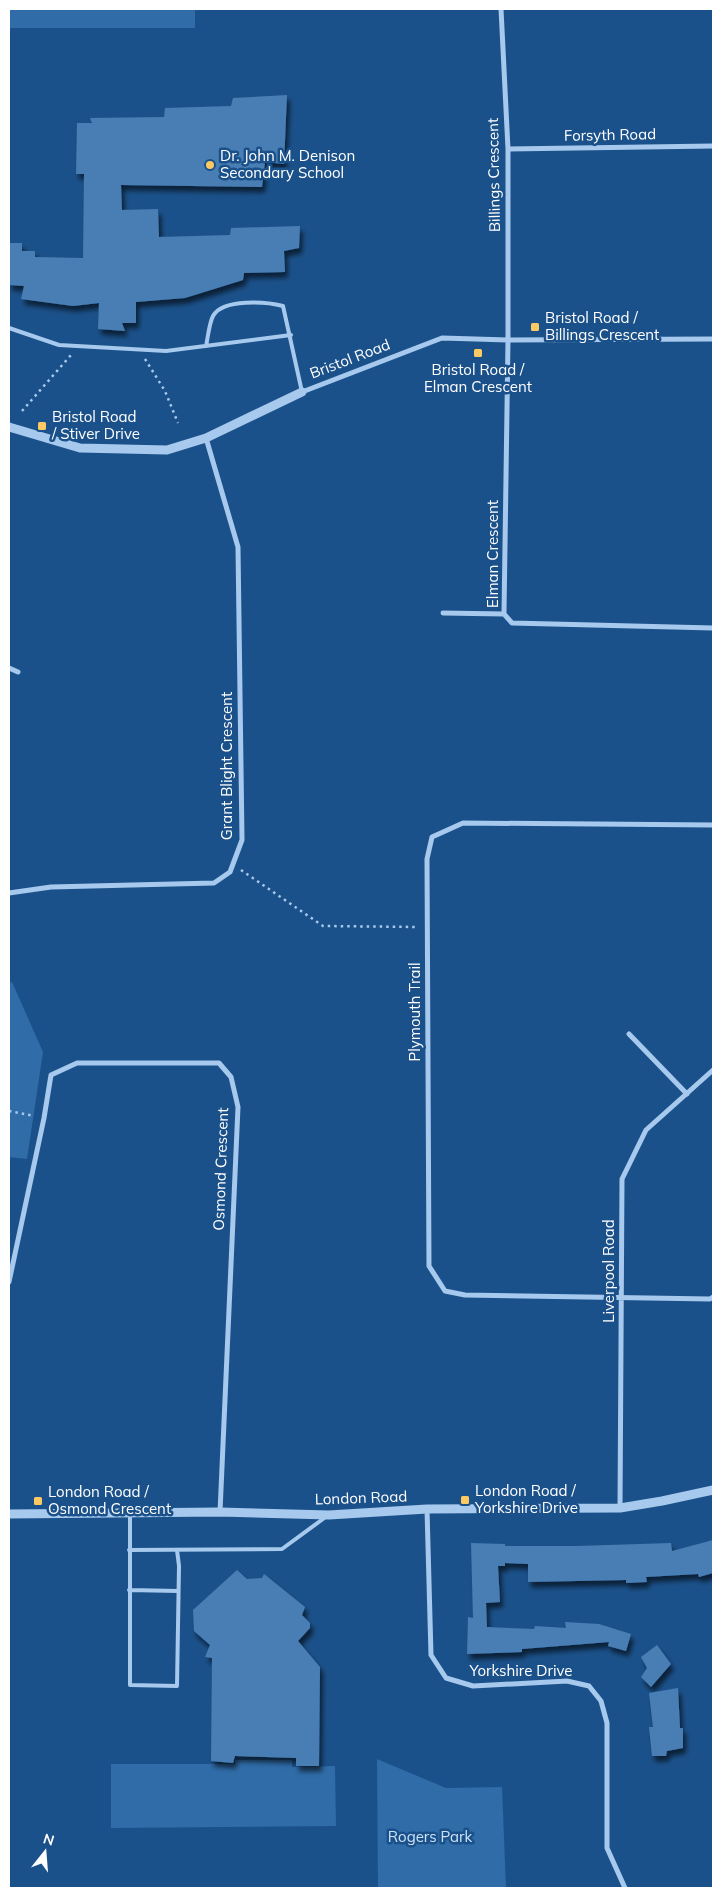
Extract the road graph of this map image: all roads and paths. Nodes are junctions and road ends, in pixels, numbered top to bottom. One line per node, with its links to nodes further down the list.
1 (500, 9): 3 (street, Billings Crescent)
2 (713, 146): 3 (street, Forsyth Road)
3 (508, 149): 7 (street, Billings Crescent)
4 (9, 328): 8 (lane)
5 (291, 336): 9 (lane); 9 (lane); 11 (lane)
6 (713, 339): 7 (street, Bristol Road)
7 (508, 340): 11 (street, Bristol Road); 17 (street, Elman Crescent)
8 (78, 346): 10 (lane); 12 (path)
9 (206, 346): 10 (lane)
10 (138, 350): 13 (path)
11 (302, 392): 15 (street, Bristol Road)
12 (22, 411)
13 (178, 423)
14 (9, 426): 15 (street, Bristol Road)
15 (206, 438): 22 (street, Grant Blight Crescent)
16 (443, 614): 17 (street)
17 (504, 614): 18 (street, Elman Crescent)
18 (713, 628)
19 (9, 668): 20 (street)
20 (18, 672)
21 (713, 825): 24 (street, Plymouth Trail)
22 (233, 864): 23 (street, Grant Blight Crescent); 24 (path)
23 (9, 893)
24 (428, 927): 31 (street, Plymouth Trail)
25 (629, 1034): 27 (street)
26 (713, 1070): 27 (street, Liverpool Road)
27 (687, 1094): 31 (street, Liverpool Road)
28 (9, 1111): 29 (path)
29 (44, 1118): 30 (street, Osmond Crescent); 36 (street, Osmond Crescent)
30 (9, 1282)
31 (621, 1296): 32 (street, Plymouth Trail); 34 (street, Liverpool Road)
32 (713, 1297)
33 (713, 1490): 34 (street, London Road)
34 (620, 1508): 35 (street, London Road)
35 (427, 1509): 39 (street, London Road); 44 (street, Yorkshire Drive)
36 (220, 1512): 37 (street, London Road); 39 (street, London Road)
37 (130, 1513): 38 (street, London Road); 40 (lane)
38 (9, 1514)
39 (329, 1515): 41 (lane)
40 (129, 1550): 41 (lane); 42 (lane)
41 (177, 1550): 43 (lane)
42 (130, 1590): 43 (lane); 43 (lane)
43 (178, 1591)
44 (625, 1888)

